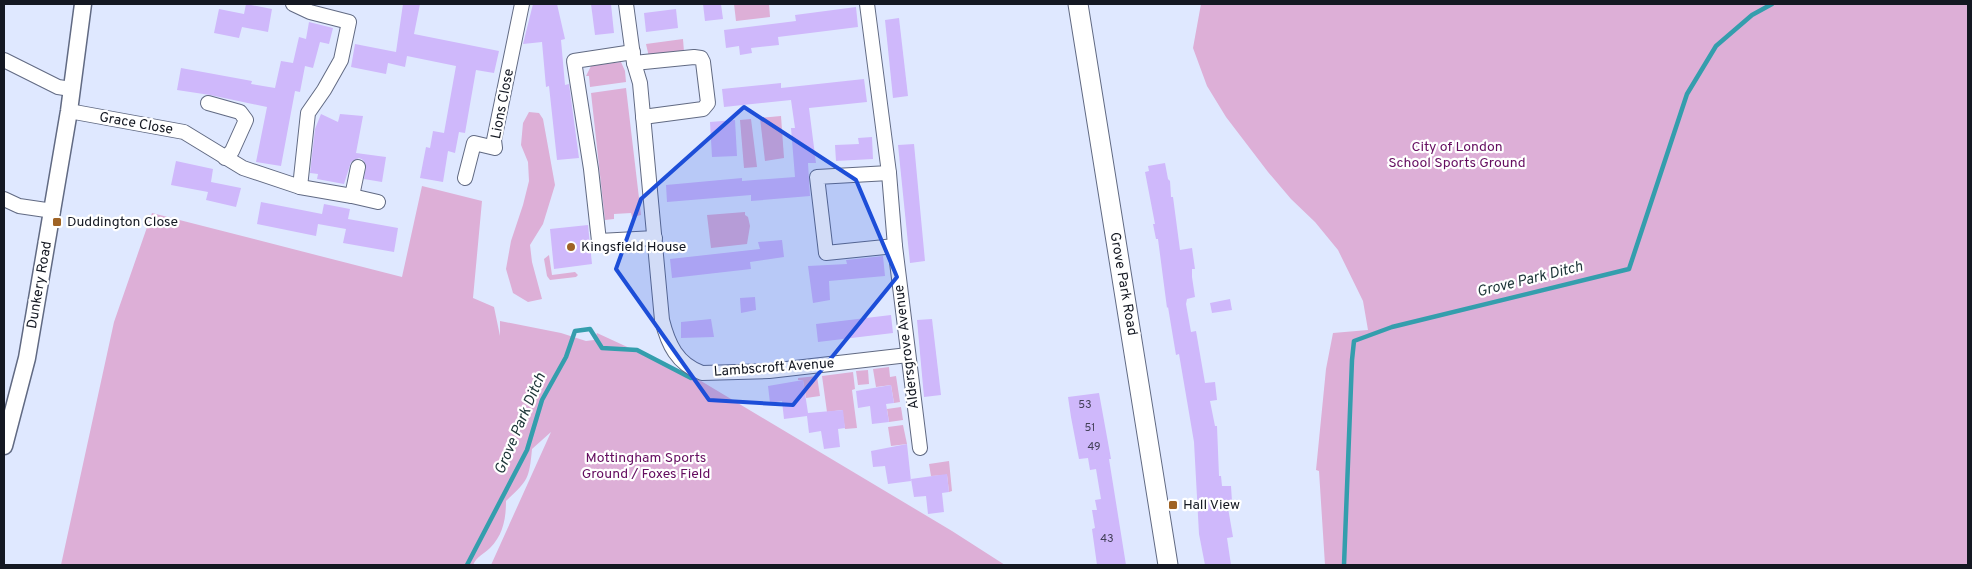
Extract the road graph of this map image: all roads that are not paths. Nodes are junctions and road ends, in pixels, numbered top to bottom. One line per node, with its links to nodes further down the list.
1 (83, 4): 9 (street, Dunkery Road)
2 (293, 4): 17 (street)
3 (522, 4): 16 (street, Lions Close)
4 (626, 4): 7 (street, Lambscroft Avenue)
5 (867, 4): 15 (street, Aldersgrove Avenue)
6 (1078, 4): 27 (main road, Grove Park Road)
7 (633, 58): 12 (street, Lambscroft Avenue); 12 (street); 22 (street)
8 (4, 60): 9 (street)
9 (71, 89): 11 (street, Dunkery Road)
10 (208, 103): 13 (street)
11 (70, 111): 13 (street, Grace Close); 21 (street, Dunkery Road)
12 (643, 117): 22 (street, Lambscroft Avenue)
13 (225, 158): 17 (street, Grace Close)
14 (358, 167): 18 (street)
15 (889, 172): 23 (street, Aldersgrove Avenue); 23 (street)
16 (465, 178)
17 (300, 187): 18 (street, Grace Close)
18 (352, 196): 20 (street, Grace Close)
19 (4, 200): 21 (street)
20 (378, 202)
21 (53, 211): 25 (street, Dunkery Road)
22 (655, 238): 24 (street, Lambscroft Avenue)
23 (895, 246): 24 (street, Aldersgrove Avenue)
24 (908, 355): 26 (street, Aldersgrove Avenue)
25 (4, 446)
26 (920, 448)
27 (1168, 565)

